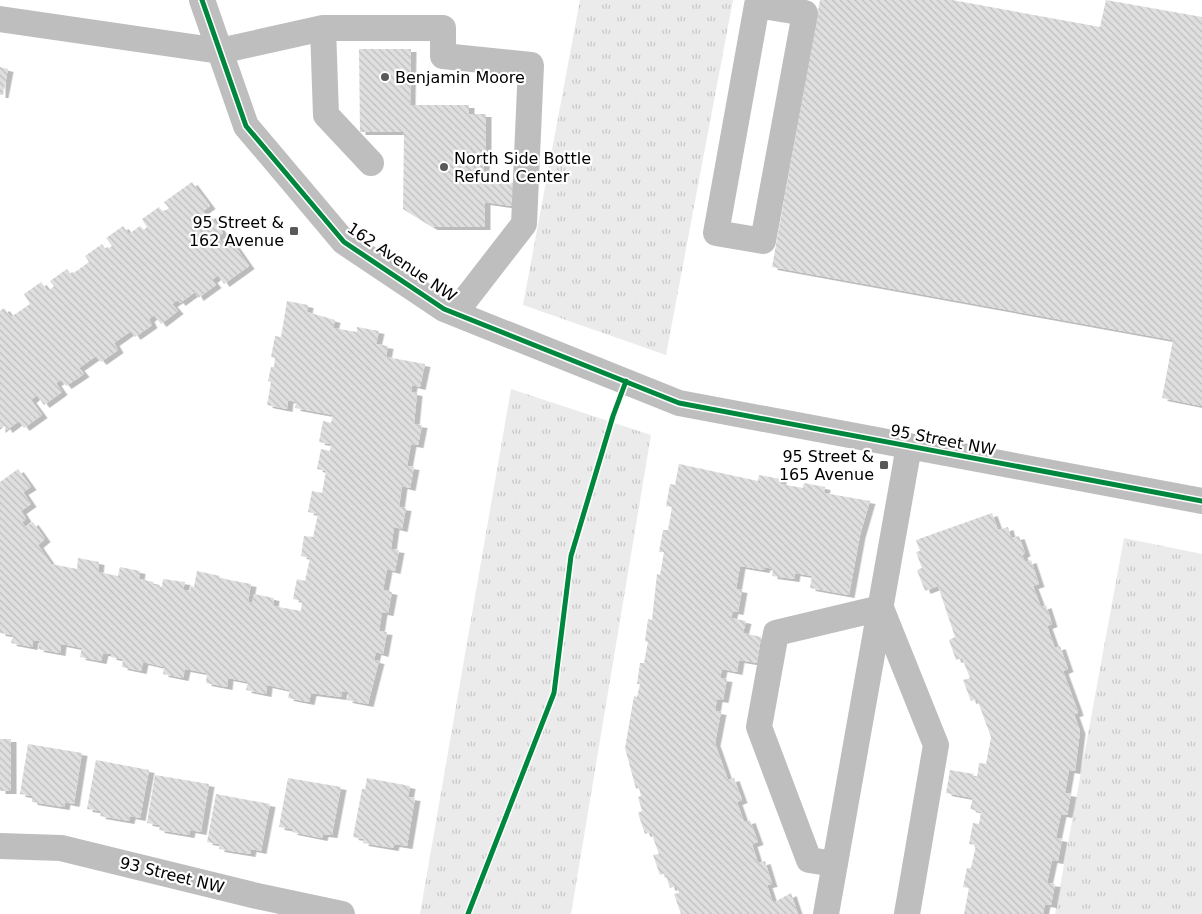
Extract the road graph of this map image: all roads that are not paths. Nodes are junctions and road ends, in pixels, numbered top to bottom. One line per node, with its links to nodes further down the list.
1 (202, 0): 5 (street, 162 Avenue NW)
2 (805, 13): 2 (street)
3 (0, 19): 5 (street)
4 (323, 28): 5 (street); 6 (street); 7 (street)
5 (220, 51): 7 (street, 162 Avenue NW)
6 (370, 163)
7 (455, 313): 8 (street, 162 Avenue NW)
8 (679, 403): 9 (street, 95 Street NW)
9 (909, 446): 10 (street, 95 Street NW); 11 (street)
10 (1202, 501)
11 (881, 608): 13 (street); 13 (street); 16 (street)
12 (0, 846): 14 (street, 93 Street NW)
13 (835, 864): 15 (street)
14 (342, 914)
15 (826, 914)
16 (907, 914)

